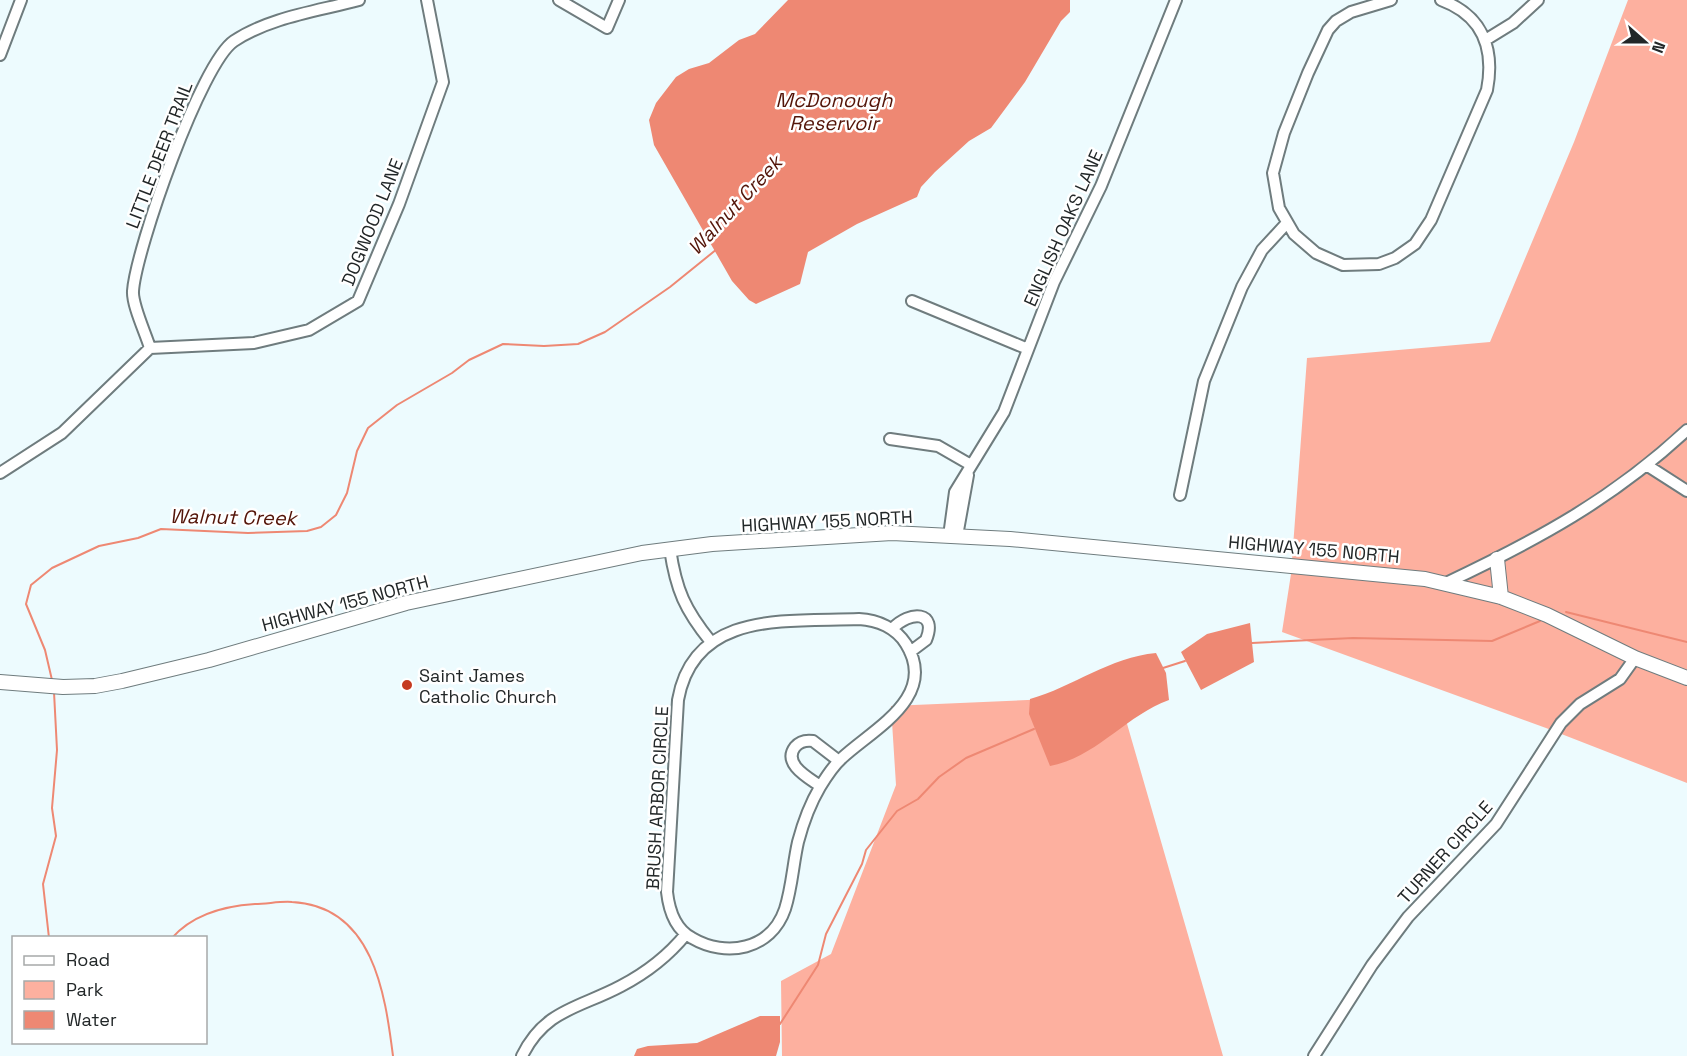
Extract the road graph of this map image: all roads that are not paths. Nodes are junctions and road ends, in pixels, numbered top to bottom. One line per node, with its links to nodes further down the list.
1 (21, 0): 11 (street)
2 (359, 0): 14 (street, LITTLE DEER TRAIL)
3 (427, 0): 14 (street, DOGWOOD LANE)
4 (559, 0): 5 (street)
5 (619, 0)
6 (1176, 0): 15 (street, ENGLISH OAKS LANE)
7 (1391, 0): 12 (street)
8 (1441, 0): 10 (street)
9 (1538, 0): 10 (street)
10 (1487, 39): 12 (street)
11 (0, 56)
12 (1287, 224): 22 (street)
13 (912, 300): 15 (street)
14 (150, 348): 20 (street)
15 (1028, 349): 18 (street, ENGLISH OAKS LANE)
16 (1687, 430): 19 (street)
17 (890, 439): 18 (street)
18 (970, 465): 23 (street, ENGLISH OAKS LANE)
19 (1648, 466): 21 (street); 25 (street)
20 (0, 473)
21 (1687, 491)
22 (1180, 495)
23 (953, 536): 24 (main road, HIGHWAY 155 NORTH); 26 (main road, HIGHWAY 155 NORTH)
24 (670, 549): 29 (street); 33 (main road, HIGHWAY 155 NORTH)
25 (1497, 559): 26 (street); 27 (main road)
26 (1446, 583): 27 (main road, HIGHWAY 155 NORTH)
27 (1501, 597): 31 (main road, HIGHWAY 155 NORTH)
28 (892, 629): 29 (street, BRUSH ARBOR CIRCLE); 30 (street); 30 (street)
29 (711, 642): 36 (street, BRUSH ARBOR CIRCLE)
30 (910, 652): 34 (street)
31 (1635, 658): 32 (main road, HIGHWAY 155 NORTH); 38 (street, TURNER CIRCLE)
32 (1687, 678)
33 (0, 682)
34 (839, 761): 35 (street); 35 (street)
35 (820, 786): 36 (street)
36 (686, 934): 37 (street)
37 (522, 1056)
38 (1314, 1056)

